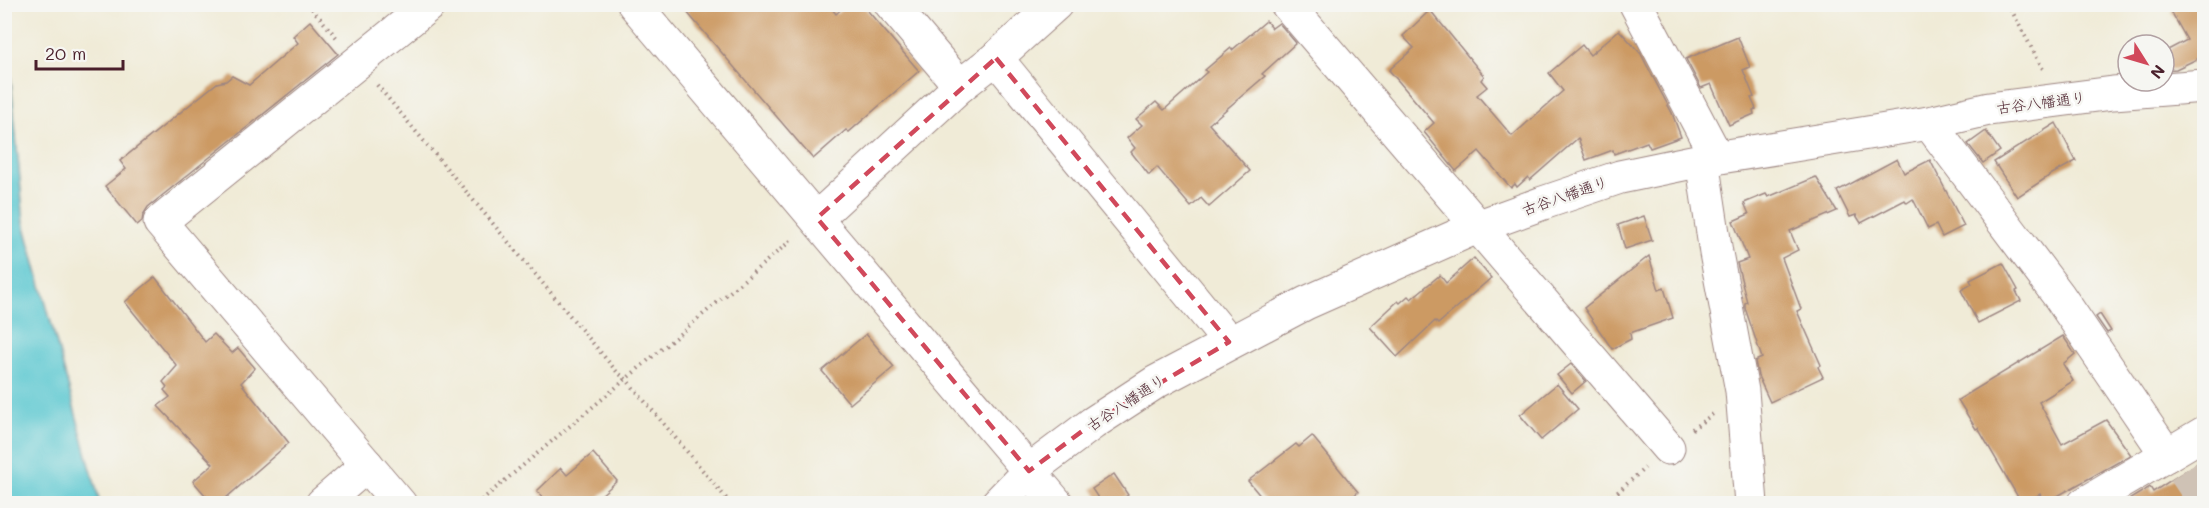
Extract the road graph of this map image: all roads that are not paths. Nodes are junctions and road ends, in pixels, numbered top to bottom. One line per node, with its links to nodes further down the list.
1 (430, 4): 18 (street)
2 (634, 4): 12 (street)
3 (891, 4): 8 (street)
4 (1056, 4): 7 (street)
5 (1287, 4): 13 (street)
6 (1636, 4): 11 (street)
7 (996, 58): 8 (street); 14 (street)
8 (960, 86): 12 (street)
9 (2205, 86): 10 (street, 古谷八幡通り)
10 (1929, 123): 11 (street, 古谷八幡通り); 17 (street)
11 (1709, 159): 13 (street, 古谷八幡通り); 24 (street)
12 (817, 218): 19 (street)
13 (1477, 227): 14 (street, 古谷八幡通り); 16 (street)
14 (1229, 342): 19 (street, 古谷八幡通り)
15 (2205, 433): 17 (street)
16 (1668, 448)
17 (2174, 459): 25 (street)
18 (367, 465): 20 (street); 21 (street)
19 (1029, 471): 22 (street, 古谷八幡通り); 23 (street)
20 (322, 504)
21 (400, 504)
22 (998, 504)
23 (1057, 504)
24 (1751, 504)
25 (2084, 504)

